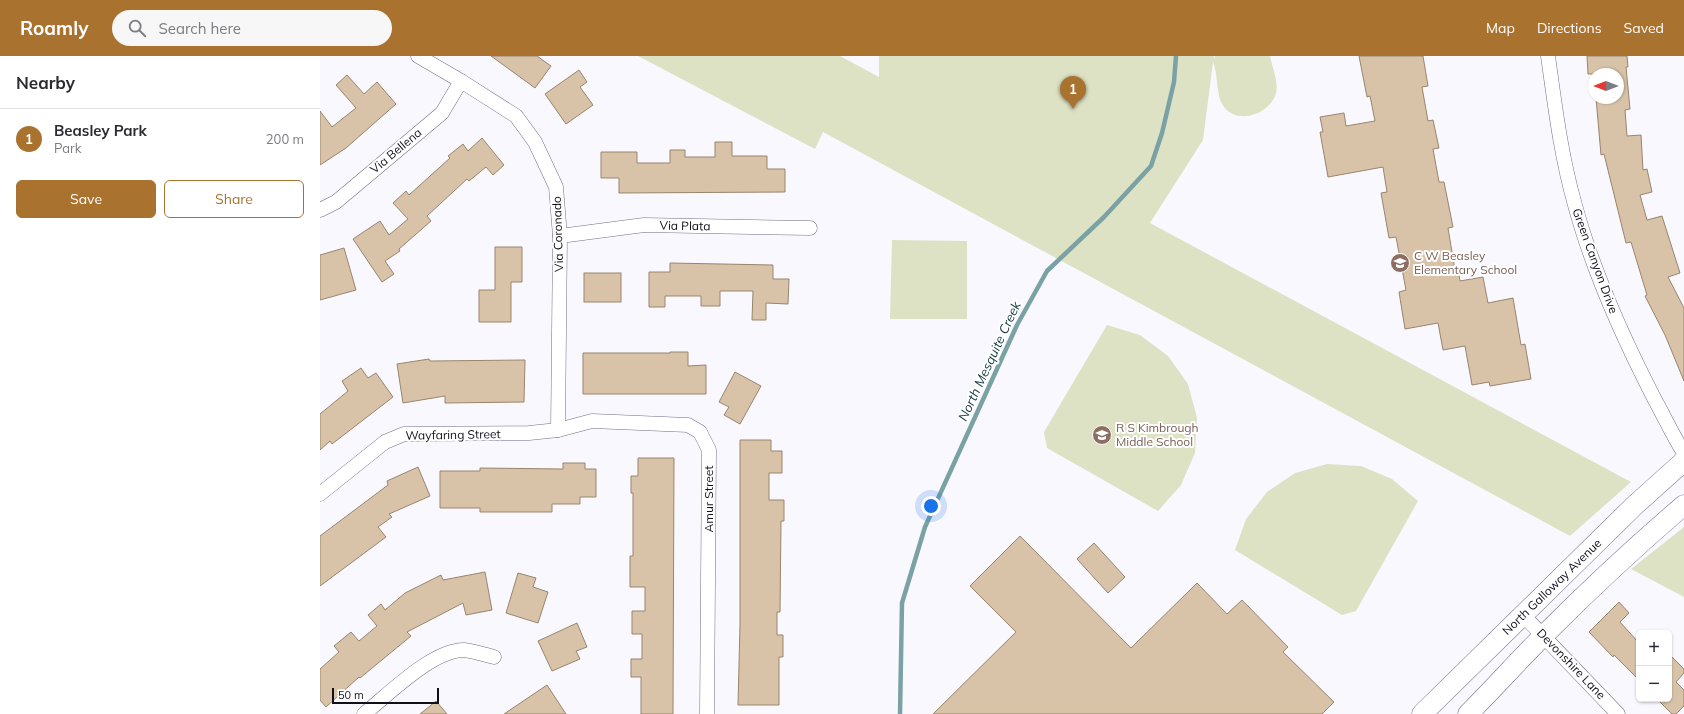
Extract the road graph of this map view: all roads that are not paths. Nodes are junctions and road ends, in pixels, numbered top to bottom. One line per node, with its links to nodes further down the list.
1 (418, 56): 3 (street, Via Coronado)
2 (1548, 56): 8 (street, Green Canyon Drive)
3 (461, 80): 4 (street, Via Bellena); 6 (street, Via Coronado)
4 (320, 210)
5 (810, 228): 6 (street, Via Plata)
6 (560, 236): 7 (street, Via Coronado)
7 (558, 430): 10 (street, Wayfaring Street); 16 (street, Amur Street)
8 (1684, 453)
9 (1684, 462): 12 (main road, North Galloway Avenue)
10 (320, 494)
11 (1684, 504): 13 (main road)
12 (1523, 615): 13 (street, Devonshire Lane); 17 (main road, North Galloway Avenue)
13 (1543, 635): 18 (main road); 19 (street, Devonshire Lane)
14 (494, 657): 15 (street)
15 (364, 714)
16 (707, 714)
17 (1422, 714)
18 (1468, 714)
19 (1618, 714)

